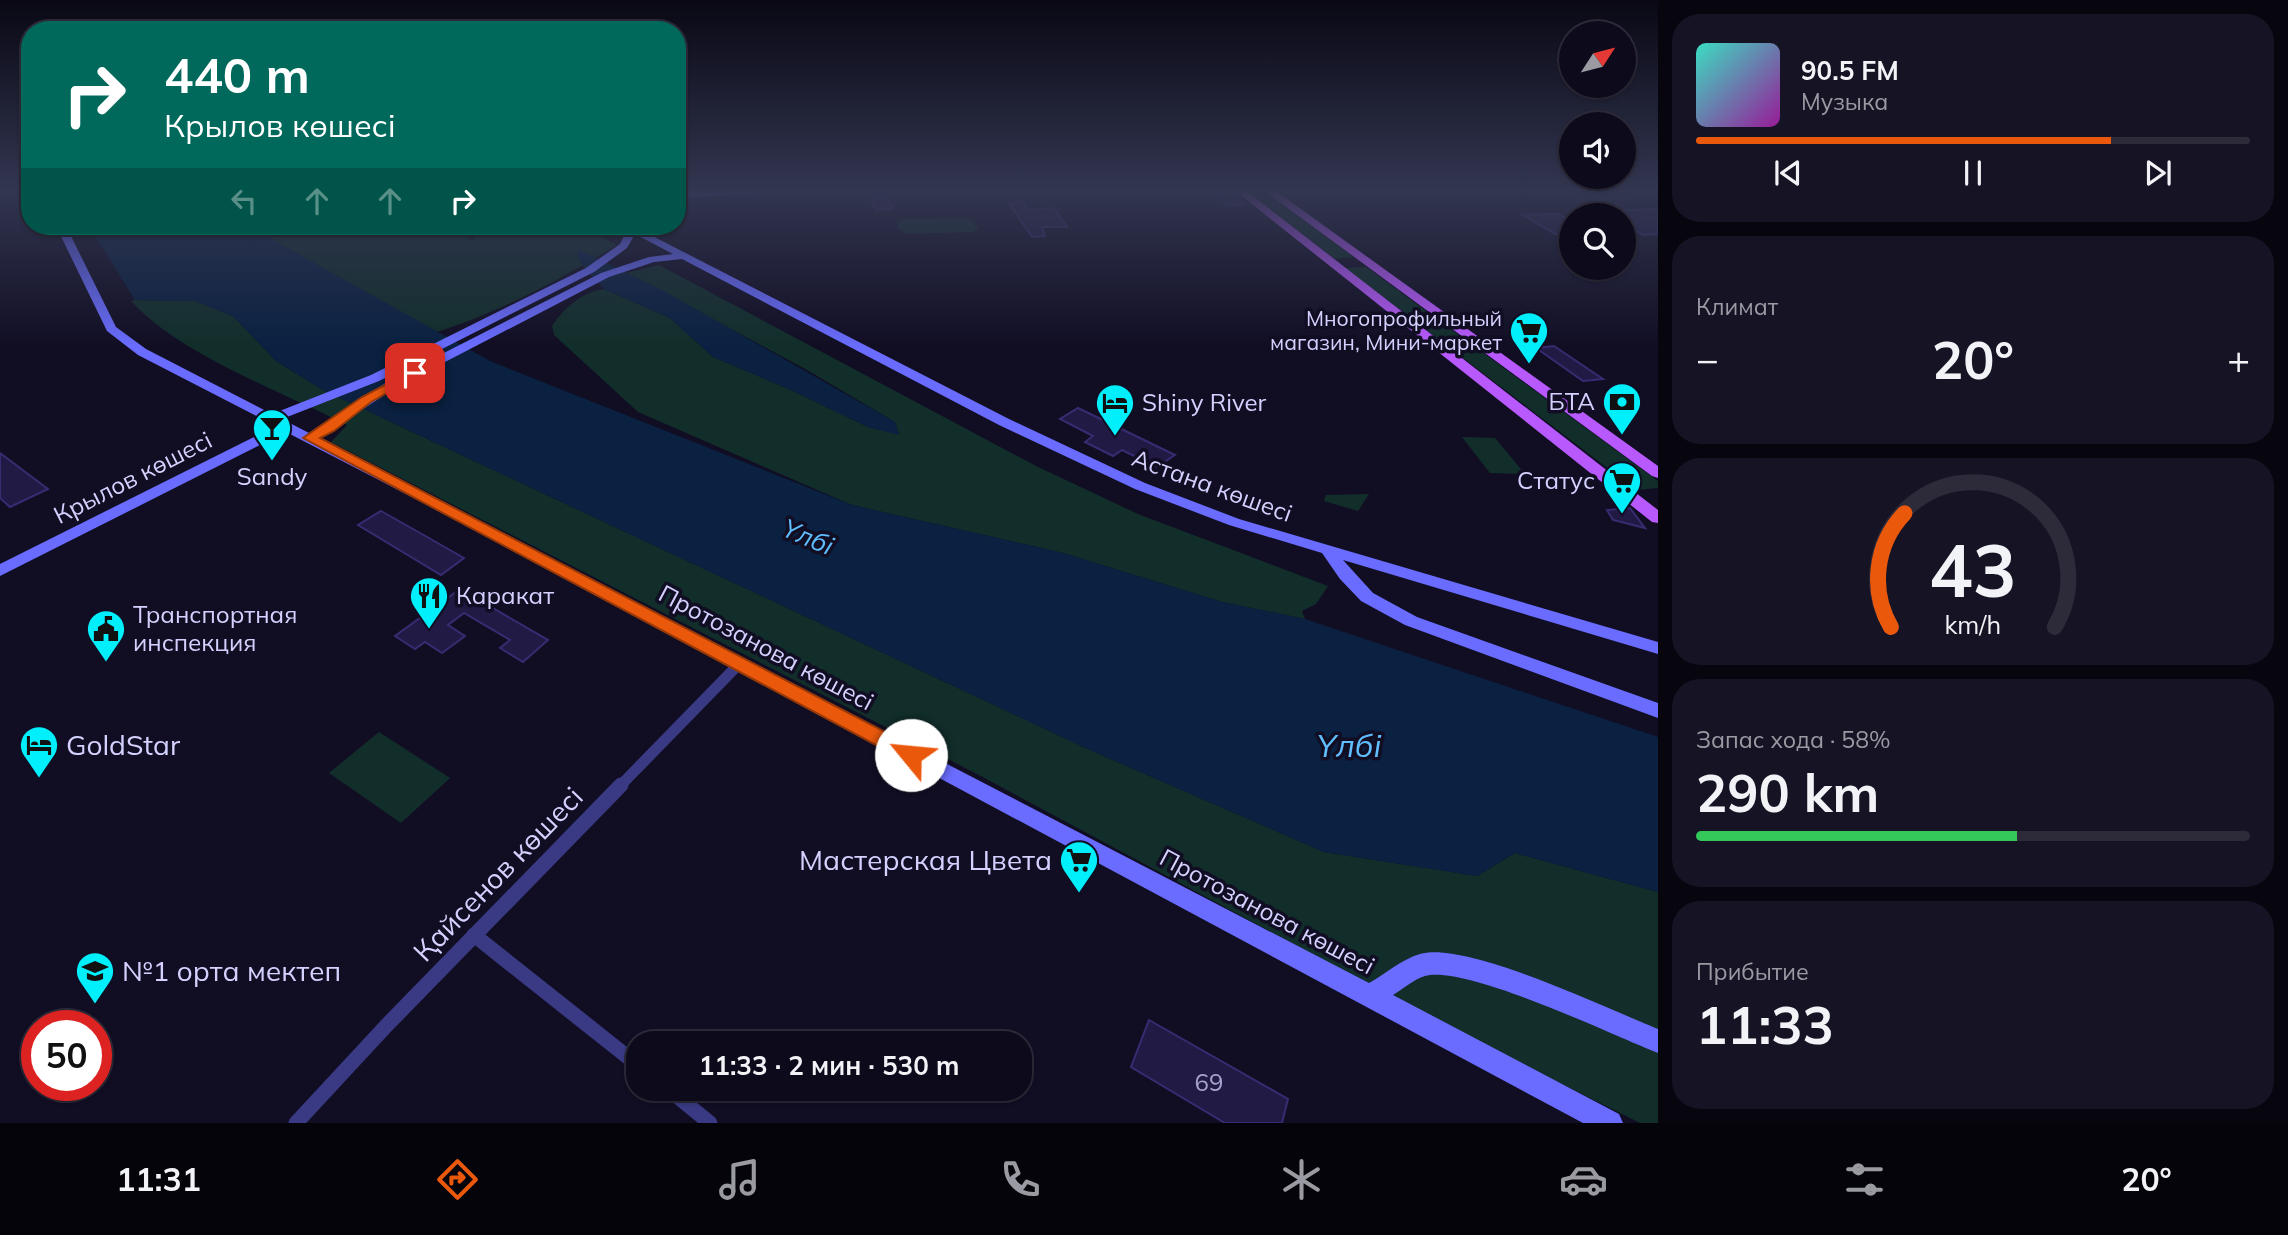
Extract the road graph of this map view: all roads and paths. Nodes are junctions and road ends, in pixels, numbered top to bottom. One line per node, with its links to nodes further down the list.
1 (68, 241): 9 (main road, Протозанова көшесі)
2 (625, 241): 9 (main road)
3 (657, 241): 6 (main road, Астана көшесі)
4 (1303, 241): 8 (main road)
5 (1340, 241): 7 (main road)
6 (686, 256): 11 (main road); 14 (main road, Астана көшесі)
7 (1366, 260): 8 (main road); 12 (main road)
8 (1330, 263): 13 (main road)
9 (273, 418): 10 (main road, Протозанова көшесі)
10 (287, 426): 11 (main road, Протозанова көшесі); 15 (main road, Крылов көшесі)
11 (309, 438): 17 (main road, Протозанова көшесі)
12 (1658, 473)
13 (1658, 518)
14 (1329, 552): 16 (main road, Астана көшесі); 18 (main road)
15 (0, 571)
16 (1658, 648)
17 (739, 664): 19 (street, Қайсенов көшесі); 20 (main road, Протозанова көшесі)
18 (1658, 710)
19 (474, 936): 22 (street); 24 (street, Қайсенов көшесі)
20 (1369, 996): 21 (main road); 26 (main road, Протозанова көшесі)
21 (1658, 1041)
22 (626, 1056)
23 (683, 1101): 25 (street)
24 (296, 1123)
25 (710, 1123)
26 (1610, 1123)

